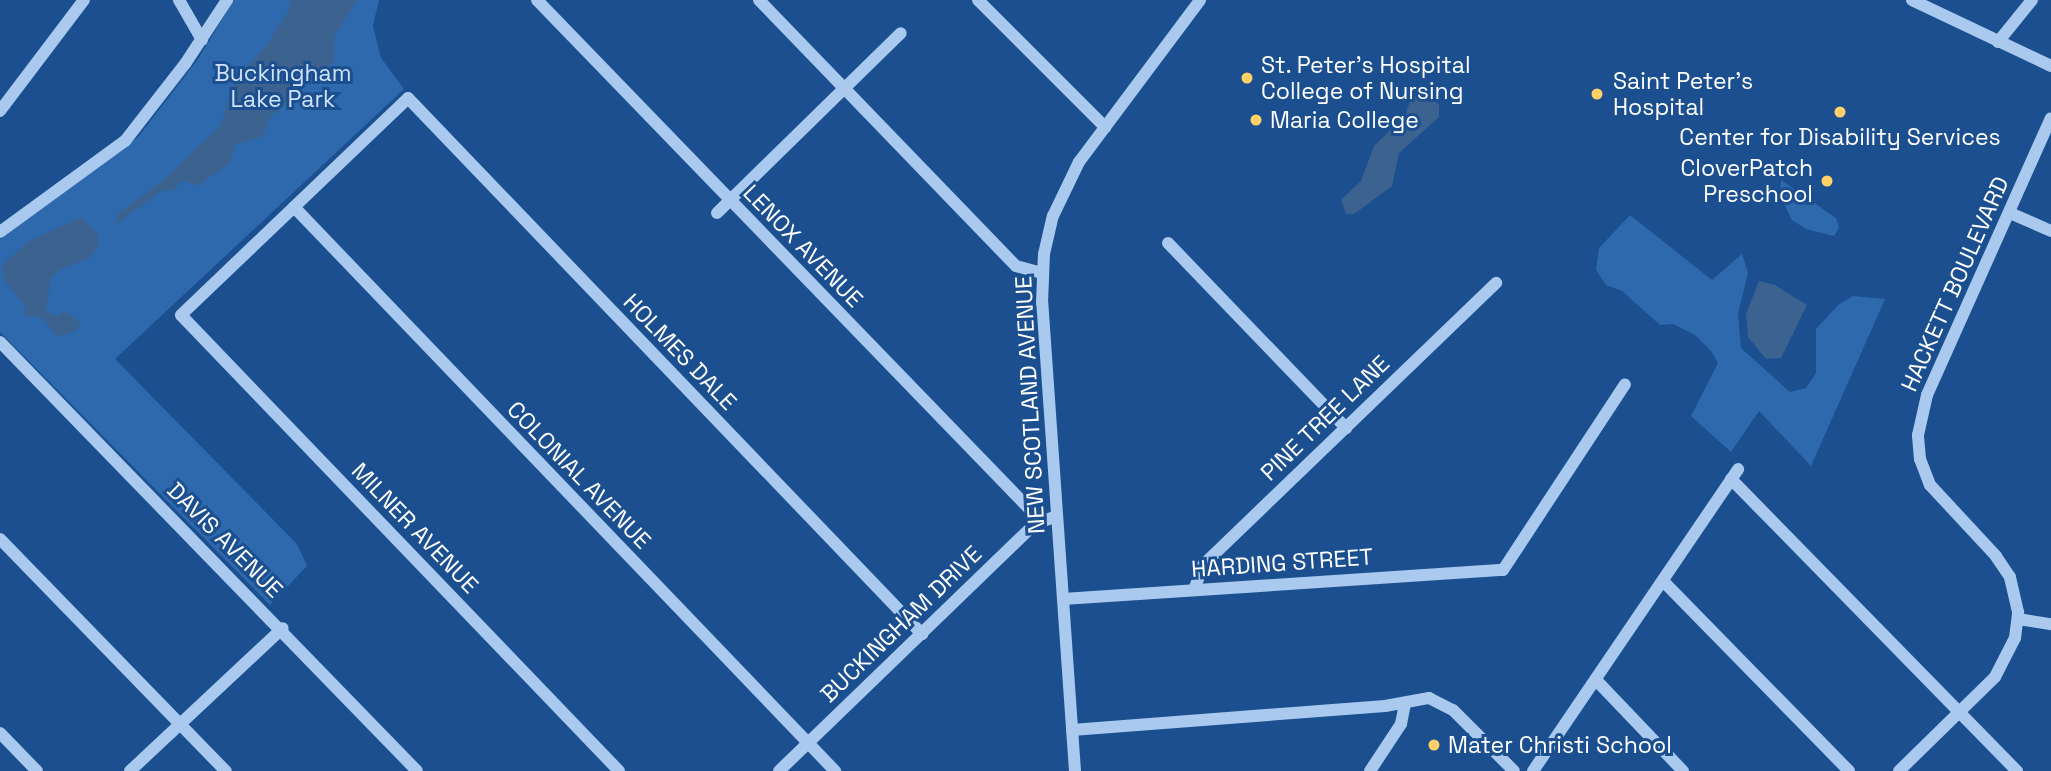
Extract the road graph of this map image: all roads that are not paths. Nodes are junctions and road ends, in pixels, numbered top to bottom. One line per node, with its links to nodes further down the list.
1 (84, 0): 15 (street)
2 (179, 0): 11 (street)
3 (227, 0): 11 (street)
4 (537, 0): 18 (street, LENOX AVENUE)
5 (759, 0): 14 (street)
6 (978, 0): 17 (street)
7 (1912, 0): 12 (street)
8 (2032, 0): 12 (street)
9 (1195, 2): 17 (street, NEW SCOTLAND AVENUE)
10 (901, 33): 14 (street)
11 (202, 40): 23 (street)
12 (1998, 42): 13 (street)
13 (2051, 66)
14 (845, 88): 18 (street); 25 (street)
15 (0, 111)
16 (2051, 118): 20 (street, HACKETT BOULEVARD)
17 (1105, 127): 25 (street, NEW SCOTLAND AVENUE)
18 (730, 200): 21 (street); 31 (street, LENOX AVENUE)
19 (294, 207): 39 (street, HOLMES DALE); 46 (street, COLONIAL AVENUE); 51 (street, MILNER AVENUE)
20 (2010, 212): 22 (street); 36 (street, HACKETT BOULEVARD)
21 (717, 213)
22 (2051, 231)
23 (0, 232)
24 (1168, 243): 29 (street)
25 (1042, 273): 30 (street, NEW SCOTLAND AVENUE)
26 (1496, 283): 29 (street, PINE TREE LANE)
27 (0, 342): 38 (street, DAVIS AVENUE)
28 (1625, 384): 34 (street, HARDING STREET)
29 (1346, 428): 34 (street, PINE TREE LANE)
30 (1057, 516): 31 (street); 35 (street, NEW SCOTLAND AVENUE)
31 (1040, 520): 39 (street, BUCKINGHAM DRIVE)
32 (0, 539): 43 (street)
33 (1663, 581): 40 (street); 42 (street); 59 (street)
34 (1194, 590): 35 (street, HARDING STREET)
35 (1063, 599): 44 (street, NEW SCOTLAND AVENUE)
36 (2018, 619): 37 (street); 42 (street, HACKETT BOULEVARD)
37 (2051, 624)
38 (283, 628): 43 (street); 50 (street, DAVIS AVENUE)
39 (922, 634): 46 (street, BUCKINGHAM DRIVE)
40 (1596, 680): 57 (street); 58 (street)
41 (1405, 704): 44 (street); 55 (street); 56 (street)
42 (1960, 712): 60 (street, HACKETT BOULEVARD); 61 (street)
43 (181, 723): 48 (street); 49 (street)
44 (1072, 730): 54 (street, NEW SCOTLAND AVENUE)
45 (0, 733): 47 (street)
46 (808, 743): 52 (street, BUCKINGHAM DRIVE); 53 (street, COLONIAL AVENUE)
47 (37, 771)
48 (130, 771)
49 (226, 771)
50 (416, 771)
51 (618, 771)
52 (779, 771)
53 (835, 771)
54 (1074, 771)
55 (1370, 771)
56 (1514, 771)
57 (1533, 771)
58 (1683, 771)
59 (1849, 771)
60 (1899, 771)
61 (2017, 771)

